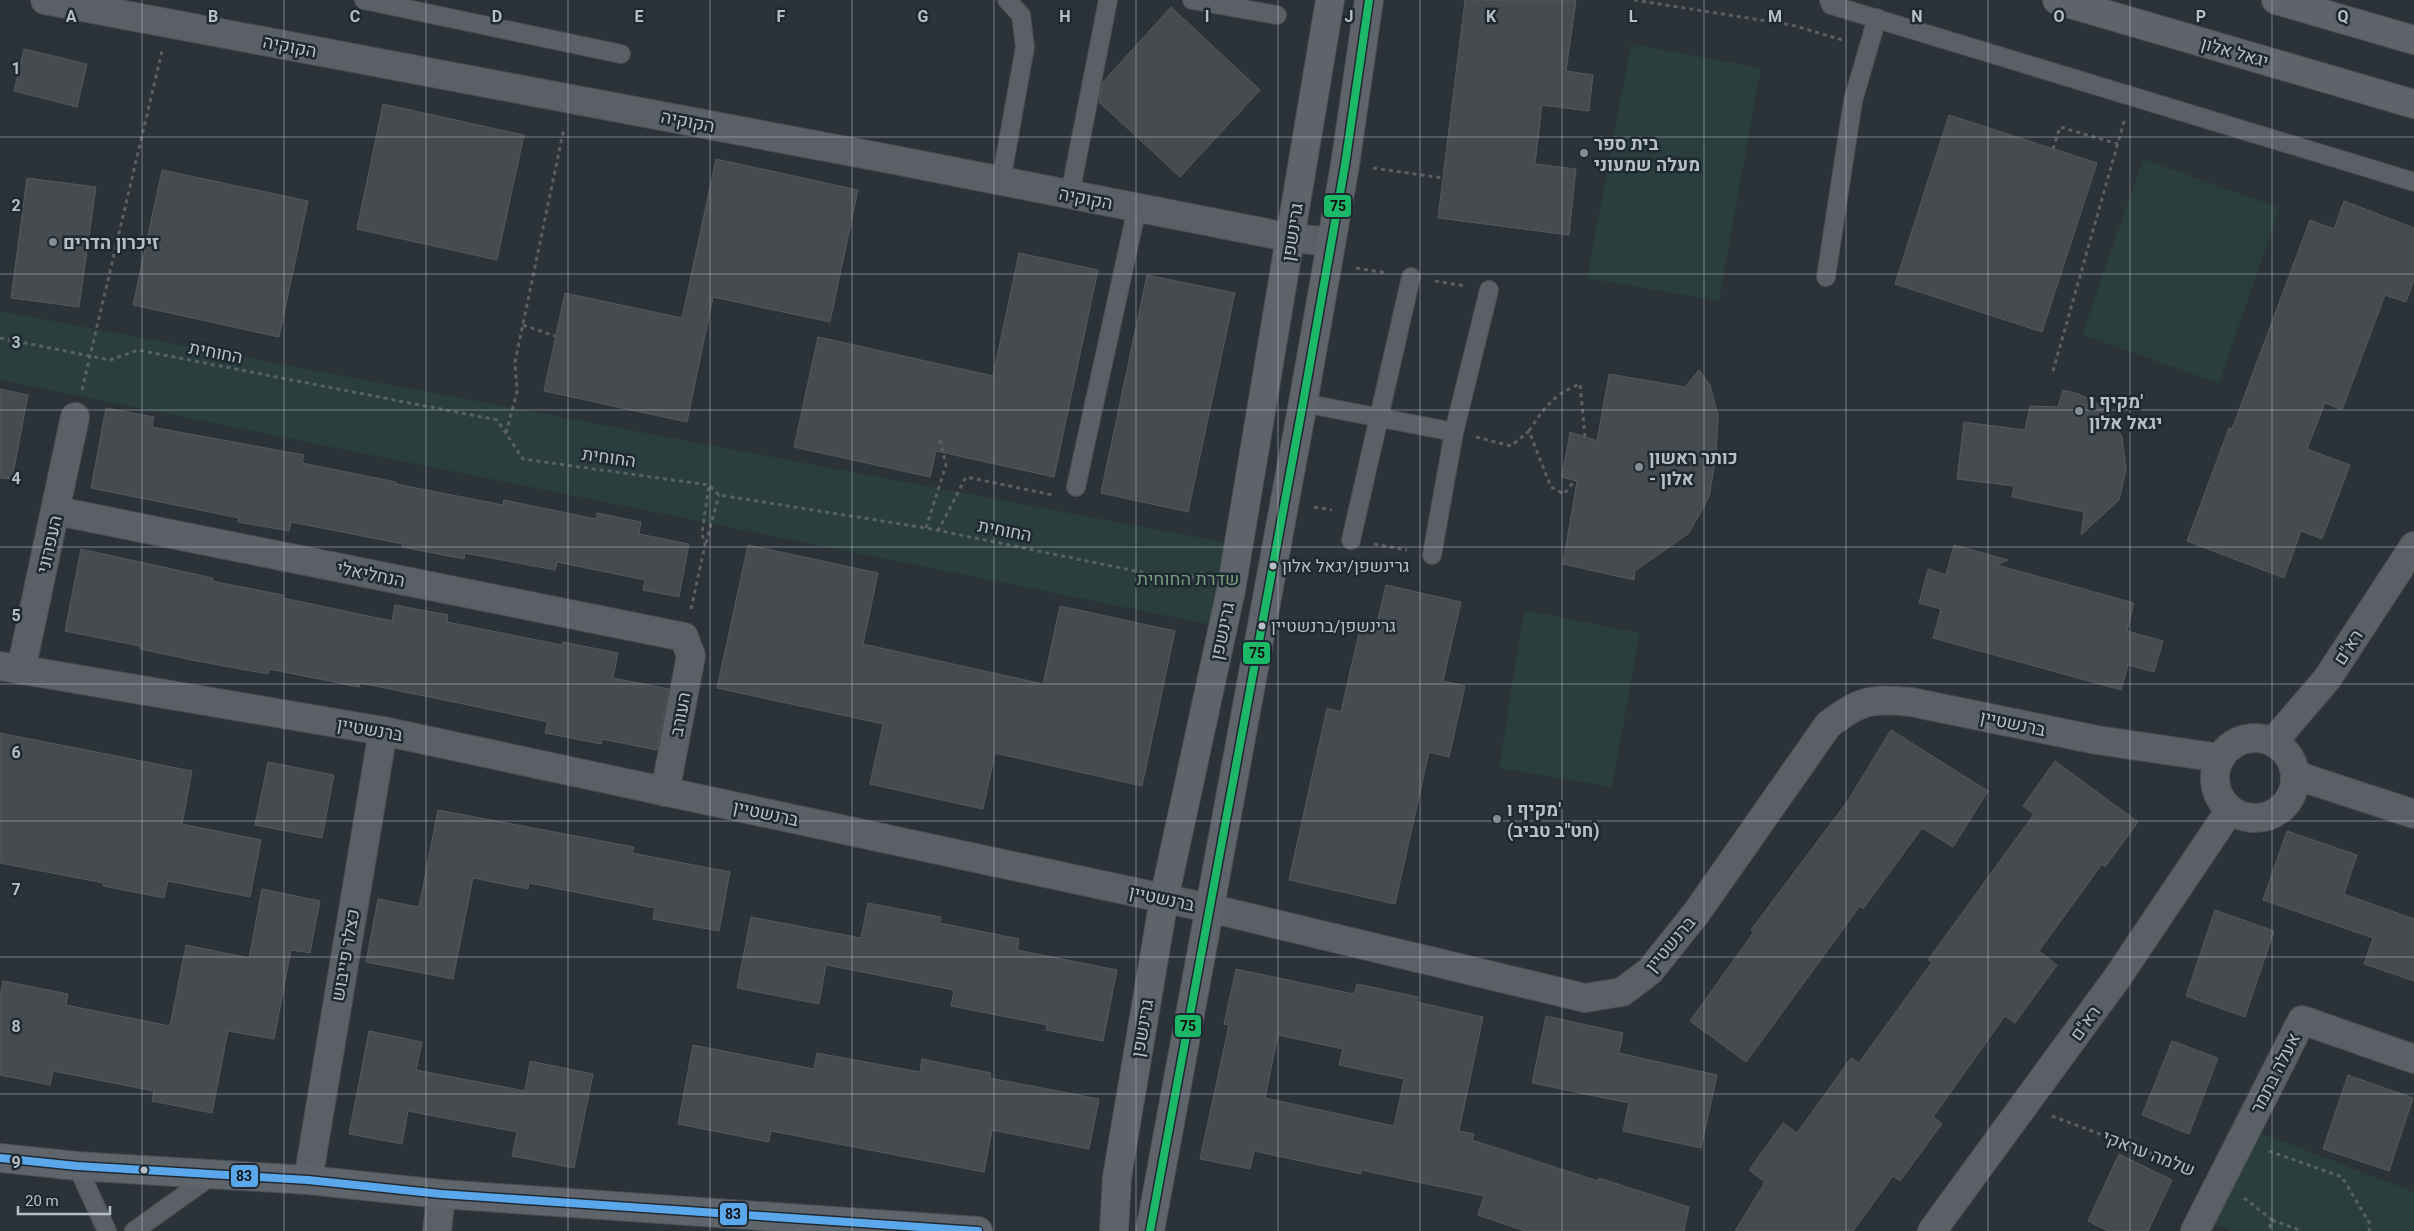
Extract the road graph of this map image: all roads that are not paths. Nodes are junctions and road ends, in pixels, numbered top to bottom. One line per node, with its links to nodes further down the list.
1 (45, 0): 16 (street, הקוקיה)
2 (364, 0): 14 (lane)
3 (1008, 0): 16 (lane)
4 (1108, 0): 18 (lane)
5 (1192, 0): 11 (lane)
6 (1330, 0): 20 (street, גרינשפן)
7 (1369, 0): 21 (street, גרינשפן)
8 (1829, 0): 12 (lane)
9 (2057, 0): 15 (street, יגאל אלון)
10 (2276, 0): 13 (street)
11 (1277, 15)
12 (1877, 18): 17 (lane); 23 (lane)
13 (2414, 40)
14 (621, 54)
15 (2414, 104)
16 (1001, 181): 18 (street, הקוקיה)
17 (2414, 182)
18 (1070, 194): 19 (street, הקוקיה)
19 (1137, 208): 20 (street, הקוקיה); 29 (lane)
20 (1292, 238): 21 (street, הקוקיה); 43 (street, גרינשפן)
21 (1331, 242): 25 (street, גרינשפן)
22 (1411, 277): 27 (lane)
23 (1826, 277)
24 (1489, 290): 28 (lane)
25 (1303, 403): 27 (lane); 44 (street, גרינשפן)
26 (75, 417): 30 (street, העפרוני)
27 (1380, 418): 28 (lane); 31 (lane)
28 (1454, 432): 33 (lane)
29 (1076, 487)
30 (57, 511): 34 (street, הנחליאלי); 35 (street, העפרוני)
31 (1352, 540)
32 (2414, 546): 37 (street, רא"ם)
33 (1432, 555)
34 (684, 637): 40 (street, העורב)
35 (10, 668): 36 (street, ברנשטיין)
36 (383, 731): 40 (street, ברנשטיין); 50 (street, כצלר פייבוש)
37 (2272, 742): 38 (street); 39 (street)
38 (2220, 758): 41 (street); 44 (street, ברנשטיין)
39 (2295, 775): 41 (street); 42 (street)
40 (665, 792): 43 (street, ברנשטיין)
41 (2230, 810): 58 (street, רא"ם)
42 (2414, 814)
43 (1164, 899): 44 (street, ברנשטיין); 56 (street, גרינשפן)
44 (1209, 908): 57 (street, גרינשפן)
45 (2414, 1059): 49 (street, אעלה בתמר)
46 (0, 1158): 47 (street)
47 (77, 1166): 48 (street); 52 (lane)
48 (214, 1174): 50 (street); 53 (lane)
49 (2220, 1179): 59 (street, שלמה עראקי)
50 (308, 1180): 51 (street)
51 (441, 1194): 54 (street); 55 (street)
52 (107, 1231)
53 (134, 1231)
54 (437, 1231)
55 (978, 1231)
56 (1114, 1231)
57 (1151, 1231)
58 (1932, 1231)
59 (2195, 1231)

